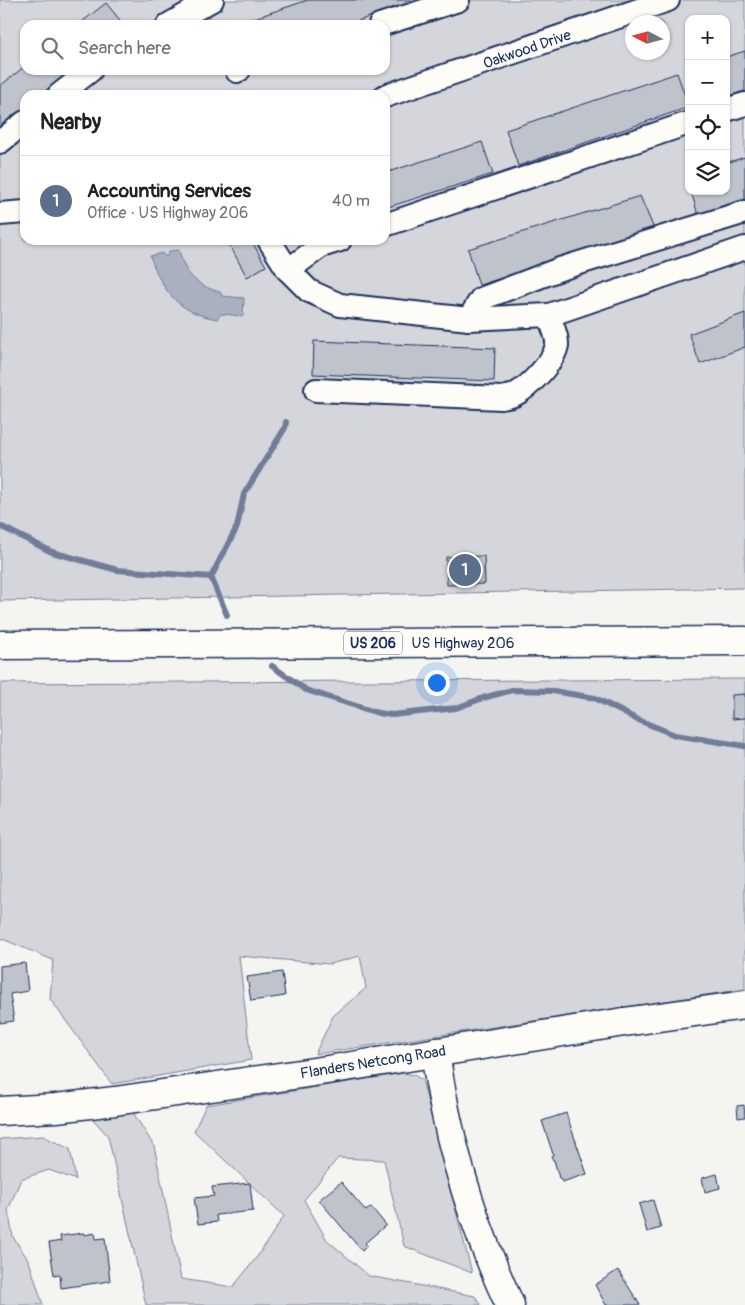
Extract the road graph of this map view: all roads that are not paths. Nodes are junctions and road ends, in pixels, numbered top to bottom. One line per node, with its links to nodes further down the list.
1 (212, 0): 4 (street)
2 (458, 0): 5 (street)
3 (668, 0): 8 (street, Oakwood Drive)
4 (177, 20)
5 (390, 22)
6 (85, 75): 7 (street)
7 (66, 90)
8 (390, 94)
9 (745, 104): 10 (street)
10 (730, 109)
11 (685, 124): 17 (street)
12 (20, 126): 13 (street)
13 (0, 142)
14 (20, 212): 16 (street)
15 (745, 212): 23 (street)
16 (0, 214)
17 (390, 223)
18 (272, 245): 21 (street)
19 (324, 245): 21 (street)
20 (745, 248): 22 (street)
21 (288, 270): 23 (street)
22 (548, 315): 23 (street); 24 (street)
23 (469, 319)
24 (316, 390)
25 (745, 641): 26 (main road, US Highway 206 / US 206)
26 (0, 645)
27 (745, 1006): 28 (main road, Flanders Netcong Road)
28 (436, 1052): 29 (main road, Flanders Netcong Road); 30 (main road)
29 (0, 1111)
30 (510, 1305)

